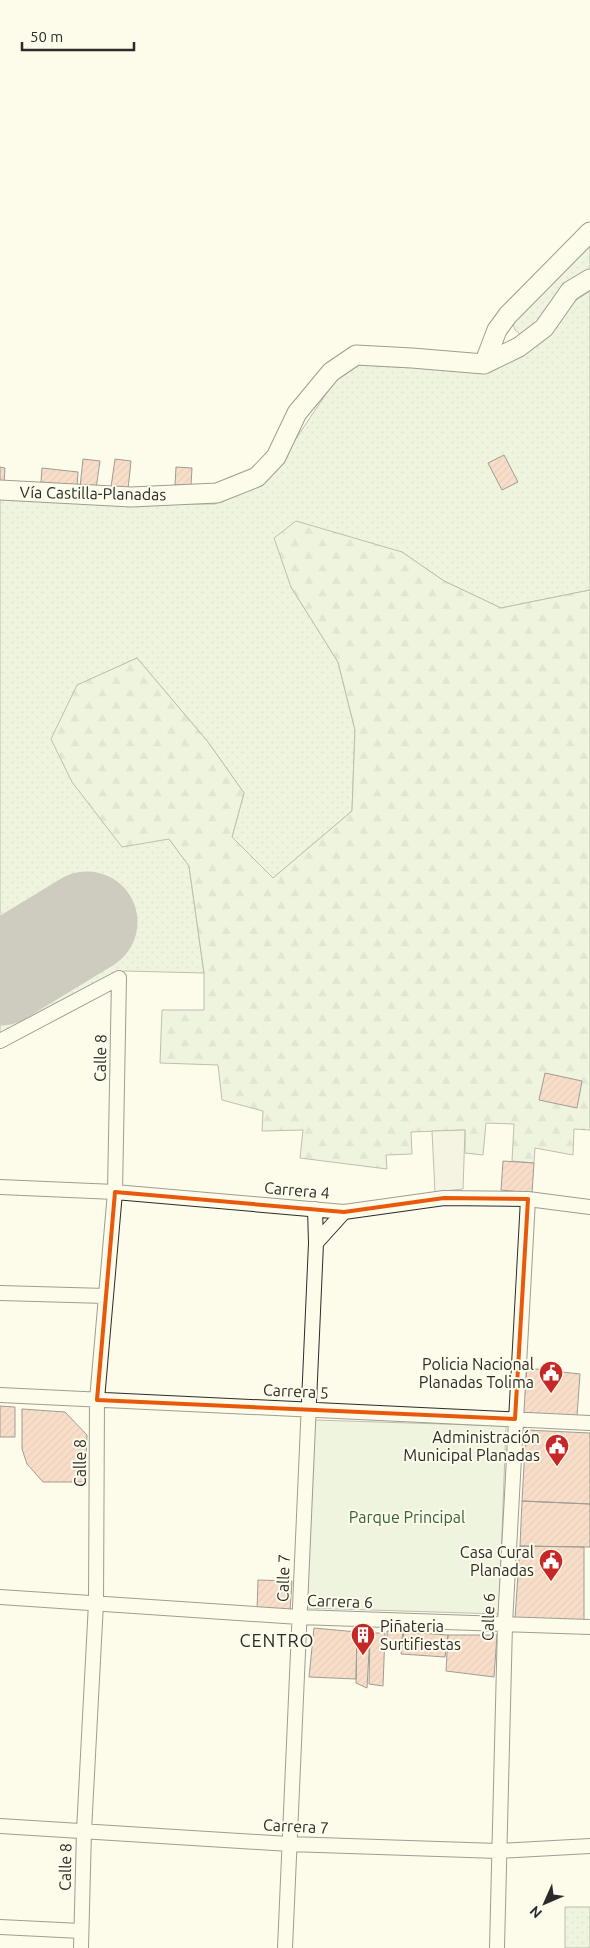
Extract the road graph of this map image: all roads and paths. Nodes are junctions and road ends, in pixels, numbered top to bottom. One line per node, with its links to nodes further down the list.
1 (590, 232): 3 (main road)
2 (590, 279): 3 (main road)
3 (484, 364): 4 (main road, Vía Castilla-Planadas)
4 (0, 490)
5 (0, 1041): 7 (street, Calle 8)
6 (0, 1187): 7 (street, Carrera 4)
7 (115, 1192): 10 (street, Carrera 4); 14 (street, Calle 8)
8 (528, 1199): 9 (street, Carrera 4); 11 (street, Carrera 4); 18 (street, Calle 6)
9 (590, 1207)
10 (315, 1209): 11 (street, Carrera 4); 12 (street, Calle 7)
11 (344, 1212): 12 (street)
12 (316, 1243): 17 (street, Calle 7)
13 (0, 1293): 14 (street)
14 (106, 1296): 16 (street, Calle 8)
15 (0, 1395): 16 (street, Carrera 5)
16 (97, 1400): 17 (street, Carrera 5); 21 (street, Calle 8)
17 (308, 1409): 18 (street, Carrera 5); 22 (street, Calle 7)
18 (515, 1419): 19 (street, Carrera 5); 23 (street, Calle 6)
19 (590, 1423)
20 (0, 1597): 21 (street, Carrera 6)
21 (96, 1603): 22 (street, Carrera 6); 26 (street, Calle 8)
22 (299, 1616): 23 (street, Carrera 6); 27 (street, Calle 7)
23 (505, 1624): 24 (street, Carrera 6); 29 (street, Calle 6)
24 (590, 1627)
25 (0, 1826): 26 (street, Carrera 7)
26 (84, 1831): 27 (street, Carrera 7); 31 (street, Calle 8)
27 (288, 1844): 29 (street, Carrera 7); 33 (street, Calle 7)
28 (590, 1846): 29 (street, Carrera 7)
29 (498, 1851): 34 (street, Calle 6)
30 (0, 1927): 31 (street)
31 (81, 1931): 32 (street, Calle 8)
32 (81, 1948)
33 (285, 1948)
34 (497, 1948)

